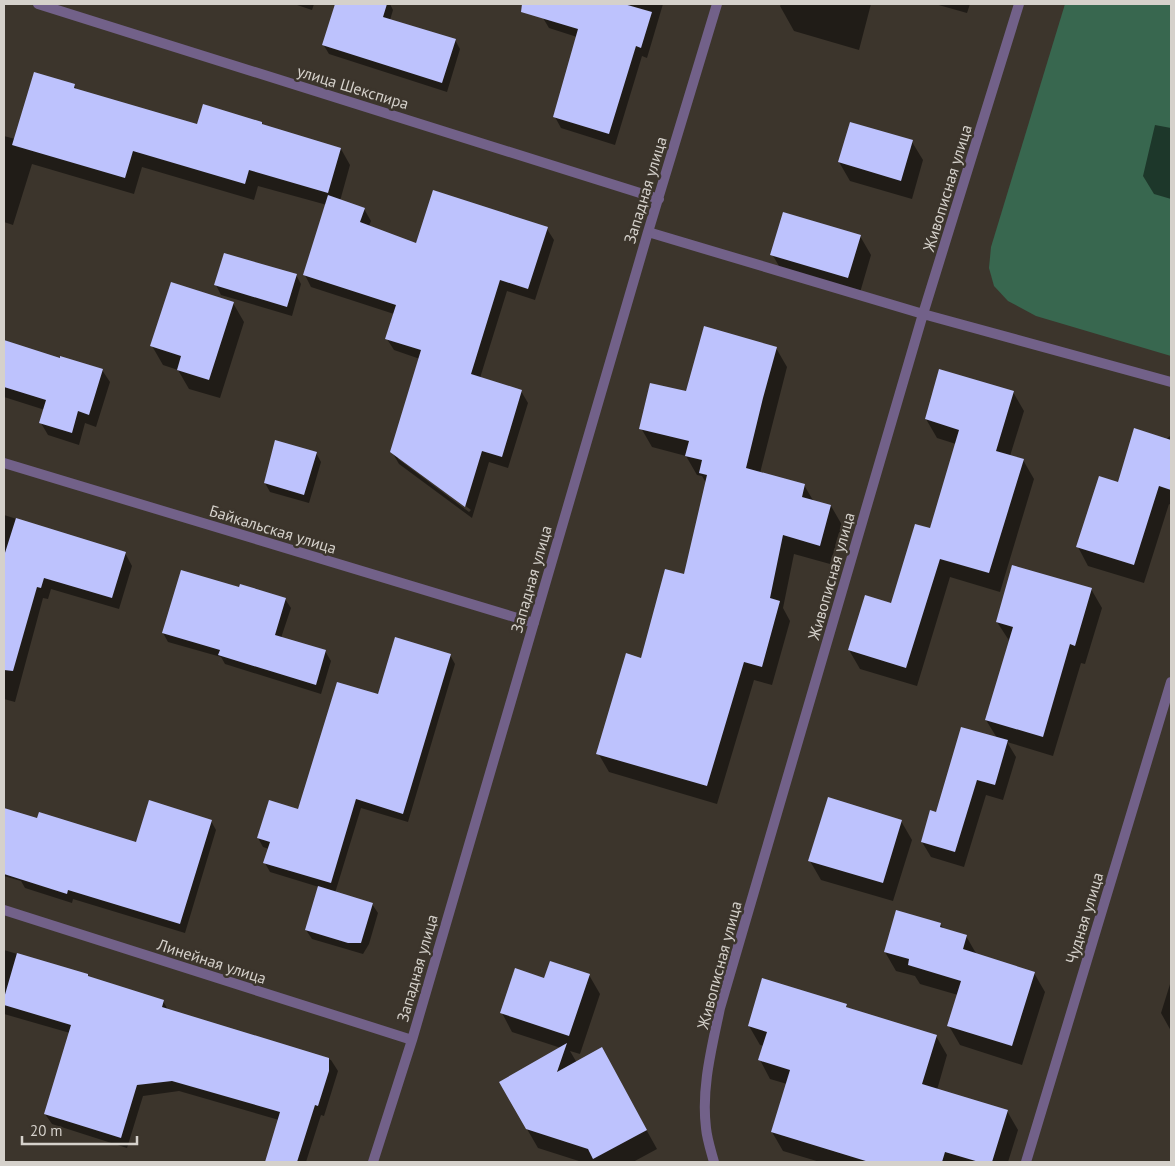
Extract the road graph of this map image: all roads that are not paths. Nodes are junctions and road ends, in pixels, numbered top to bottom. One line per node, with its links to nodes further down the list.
1 (38, 4): 4 (street, улица Шекспира)
2 (717, 4): 4 (street, Западная улица)
3 (1019, 4): 6 (street, Живописная улица)
4 (659, 200): 5 (street, Западная улица)
5 (648, 232): 6 (street); 9 (street, Западная улица)
6 (924, 314): 7 (street); 14 (street, Живописная улица)
7 (1171, 382)
8 (4, 463): 9 (street, Байкальская улица)
9 (534, 623): 12 (street, Западная улица)
10 (1171, 682): 15 (street, Чудная улица)
11 (4, 910): 12 (street, Линейная улица)
12 (412, 1040): 13 (street, Западная улица)
13 (373, 1162)
14 (714, 1162)
15 (1026, 1162)

